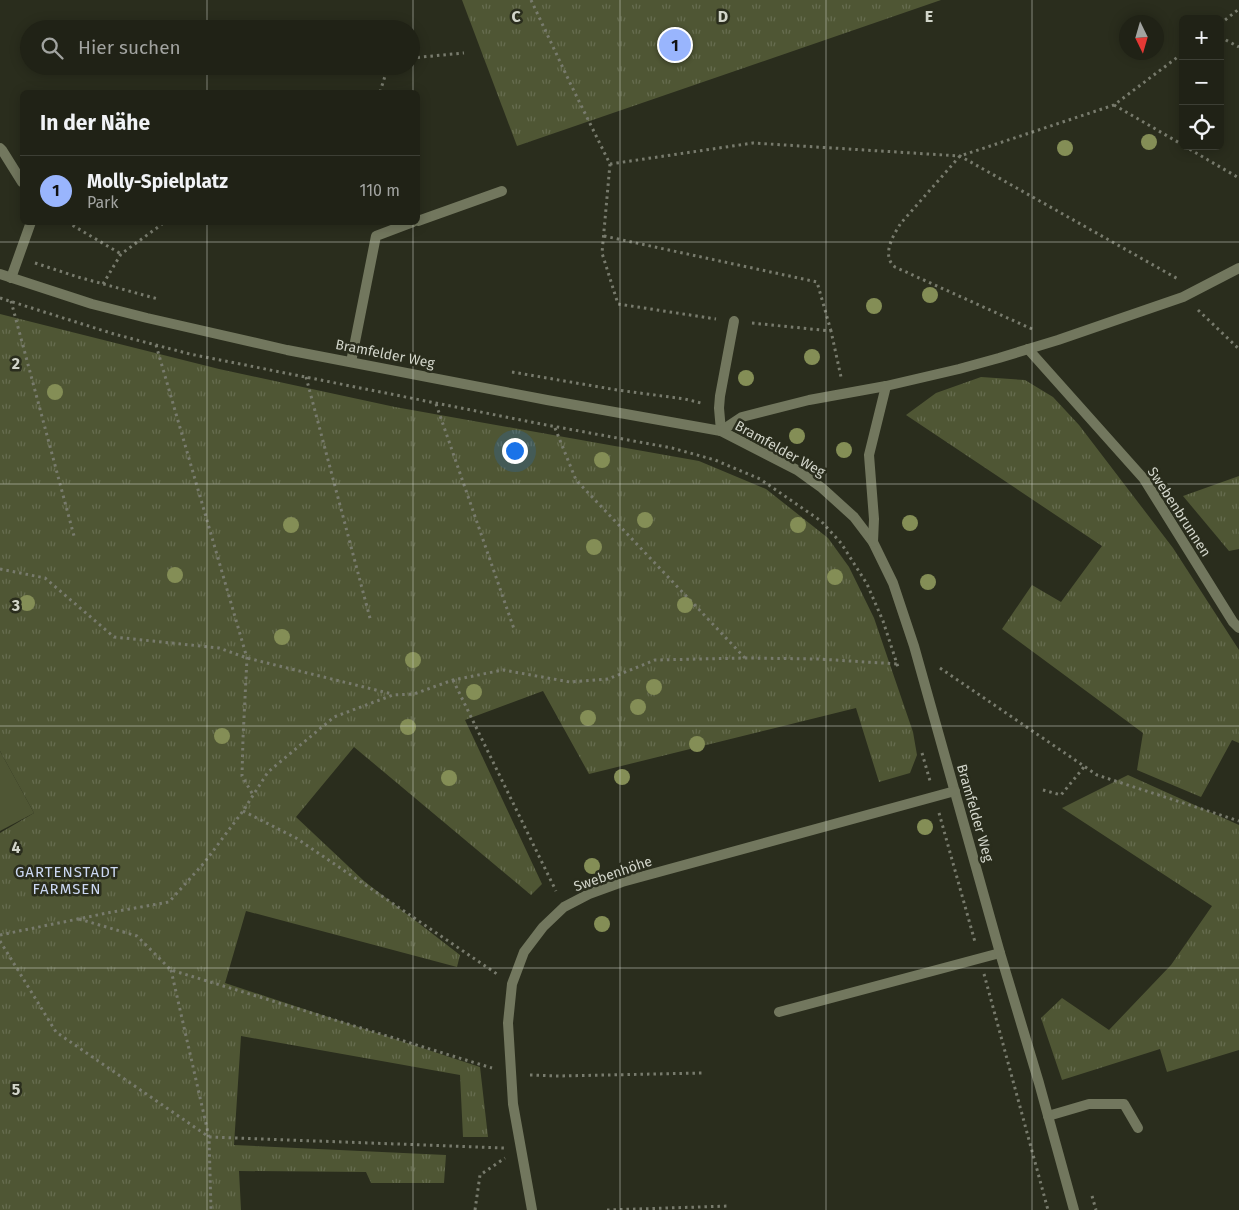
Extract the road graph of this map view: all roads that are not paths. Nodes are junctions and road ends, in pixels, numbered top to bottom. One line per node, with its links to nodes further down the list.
1 (0, 148): 2 (street)
2 (20, 179)
3 (502, 191): 4 (street)
4 (420, 220)
5 (30, 225): 9 (street)
6 (405, 225): 12 (street)
7 (1239, 268): 11 (street)
8 (0, 274): 9 (street, Bramfelder Weg)
9 (11, 278): 12 (street, Bramfelder Weg)
10 (734, 322): 14 (street)
11 (1028, 349): 13 (street); 16 (street, Swebenbrunnen)
12 (351, 362): 14 (street, Bramfelder Weg)
13 (886, 386): 14 (street); 15 (street)
14 (721, 431): 15 (street, Bramfelder Weg)
15 (873, 542): 17 (street, Bramfelder Weg)
16 (1239, 628)
17 (955, 791): 18 (street, Bramfelder Weg); 22 (street, Swebenhöhe)
18 (1000, 953): 19 (street); 20 (street, Bramfelder Weg)
19 (778, 1012)
20 (1048, 1116): 21 (street); 23 (street, Bramfelder Weg)
21 (1138, 1128)
22 (532, 1210)
23 (1074, 1210)

